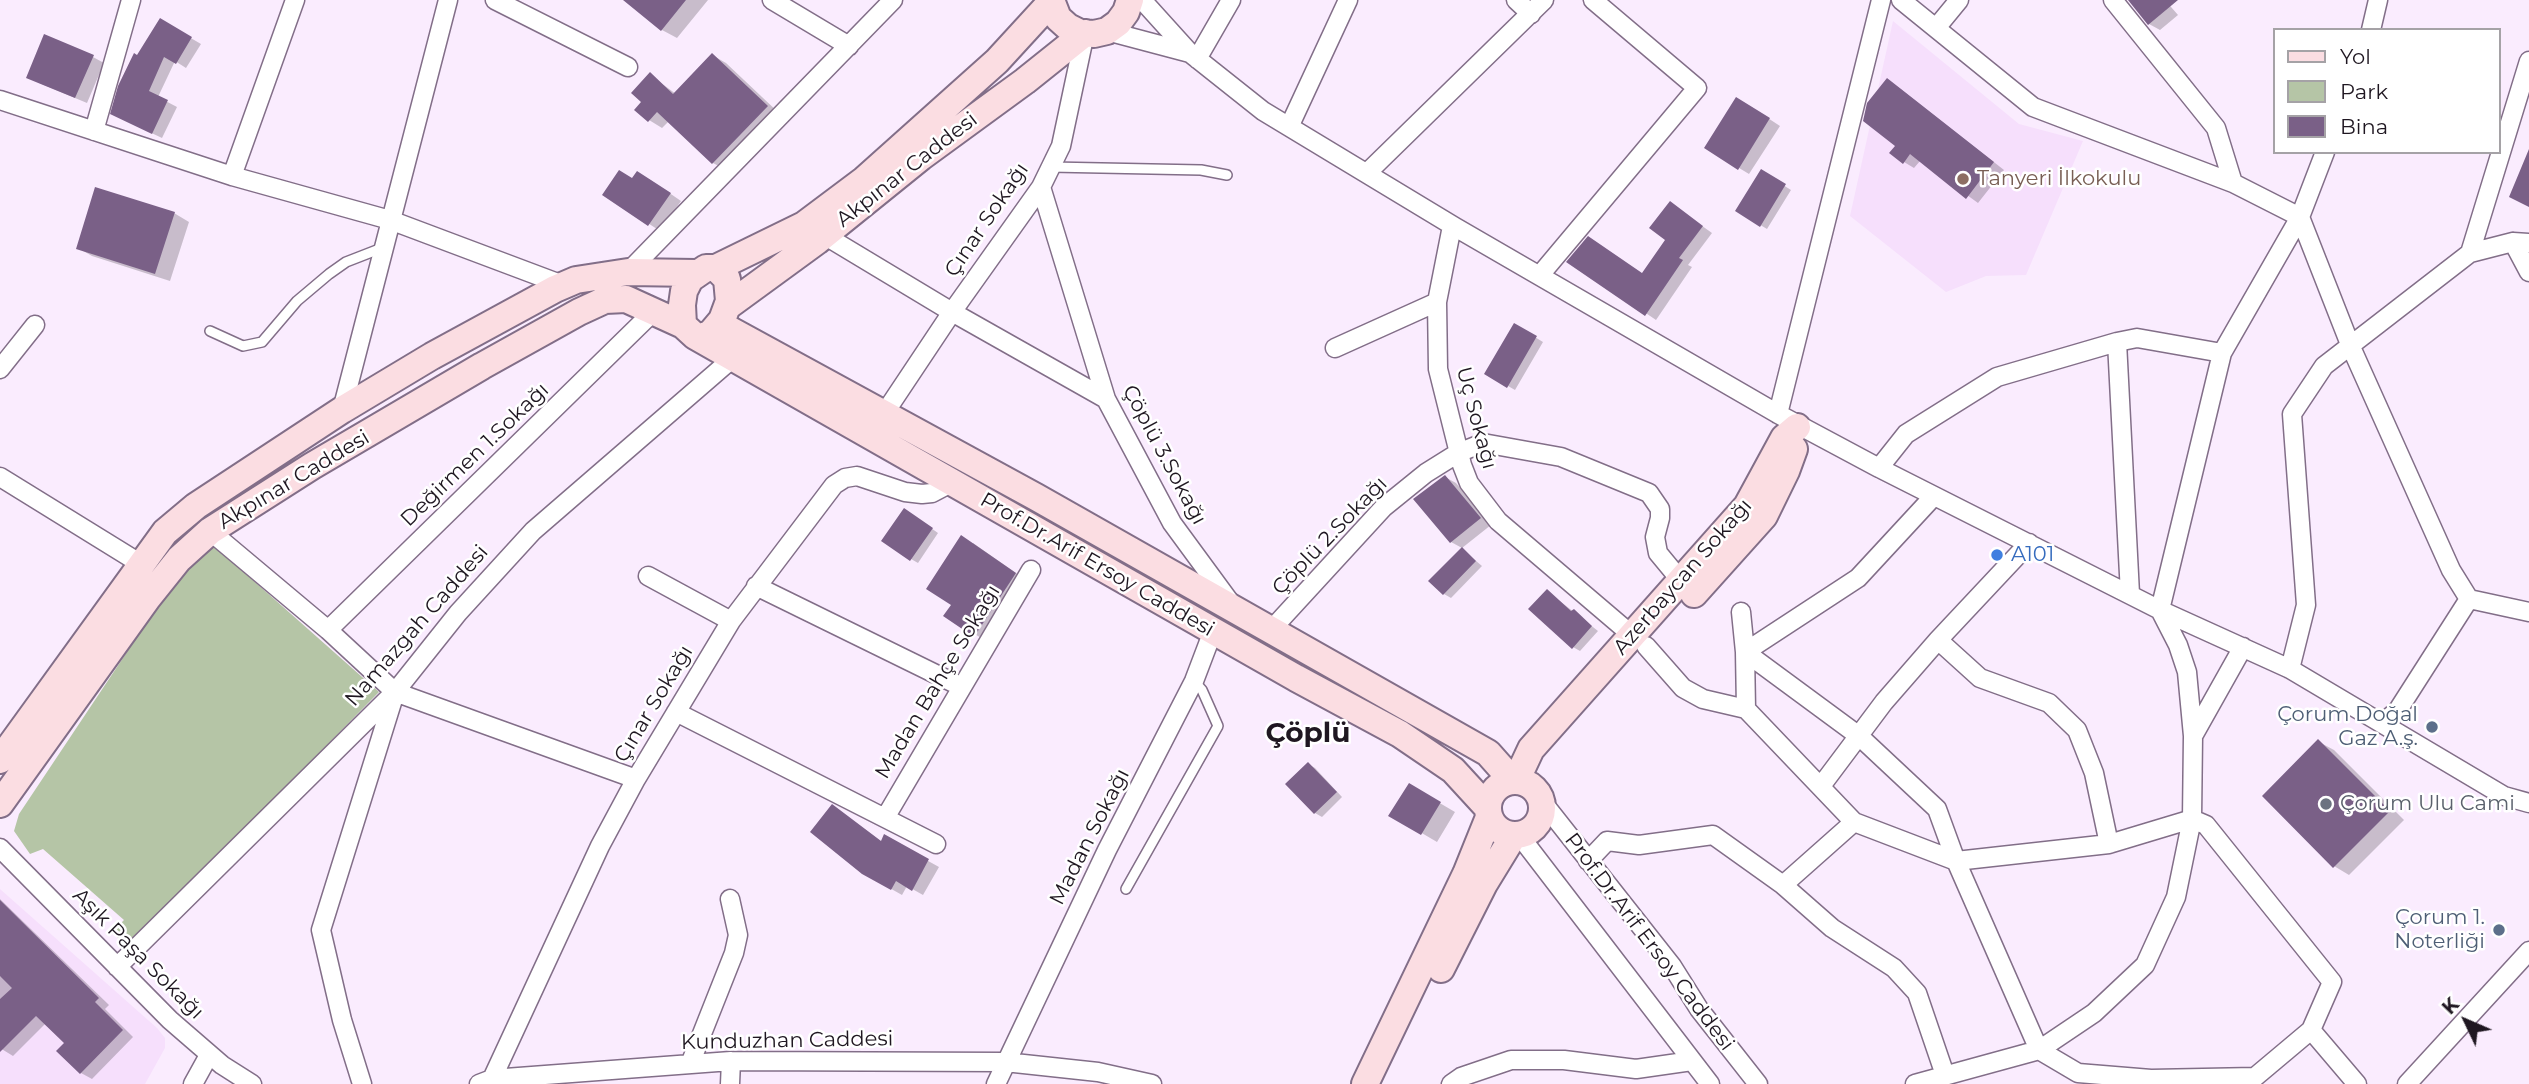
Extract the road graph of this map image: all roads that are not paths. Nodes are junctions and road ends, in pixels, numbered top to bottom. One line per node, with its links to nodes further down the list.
1 (131, 0): 30 (street)
2 (295, 0): 37 (street)
3 (448, 0): 41 (street)
4 (495, 0): 27 (street)
5 (772, 0): 24 (street)
6 (893, 0): 24 (street)
7 (1049, 0): 23 (street); 47 (street, Akpınar Caddesi)
8 (1130, 0): 23 (street, Akpınar Caddesi)
9 (1142, 0): 25 (street)
10 (1231, 0): 25 (street)
11 (1348, 0): 29 (street)
12 (1516, 0): 20 (street)
13 (1544, 0): 20 (street)
14 (1593, 0): 50 (street)
15 (1881, 0): 68 (street)
16 (1901, 0): 21 (street)
17 (1959, 0): 21 (street)
18 (2113, 0): 38 (street)
19 (2378, 0): 22 (street)
20 (1531, 14): 35 (street)
21 (1936, 28): 38 (street)
22 (2371, 28)
23 (1096, 32): 25 (street); 34 (street, Çınar Sokağı); 43 (street, Akpınar Caddesi)
24 (849, 46): 48 (street)
25 (1193, 56): 29 (street)
26 (2529, 61): 31 (street)
27 (628, 67)
28 (0, 100): 30 (street)
29 (1290, 125): 35 (street)
30 (94, 131): 37 (street)
31 (2501, 152)
32 (2324, 154): 40 (street)
33 (2500, 154): 46 (street)
34 (1051, 167): 36 (lane); 39 (street, Çınar Sokağı)
35 (1368, 172): 42 (street)
36 (1227, 175)
37 (232, 176): 41 (street)
38 (2233, 183): 40 (street)
39 (1041, 187): 54 (street, Çınar Sokağı); 65 (street, Çöplü 3.Sokağı)
40 (2300, 217): 60 (street); 62 (street)
41 (390, 220): 45 (street); 51 (street)
42 (1452, 226): 50 (street); 52 (street, Uç Sokağı)
43 (824, 235): 54 (street); 55 (street, Akpınar Caddesi)
44 (2521, 242): 46 (street); 49 (street)
45 (383, 247): 57 (lane); 66 (street)
46 (2470, 253): 60 (street)
47 (706, 271): 48 (street, Akpınar Caddesi); 55 (street); 58 (street)
48 (628, 272): 51 (street, Akpınar Caddesi)
49 (2529, 272)
50 (1540, 275): 68 (street)
51 (562, 285): 66 (street, Akpınar Caddesi)
52 (1437, 302): 61 (street); 69 (street, Uç Sokağı)
53 (653, 312): 58 (street, Akpınar Caddesi); 74 (street, Akpınar Caddesi); 88 (street, Değirmen 1.Sokağı)
54 (951, 312): 65 (street); 67 (street, Çınar Sokağı)
55 (723, 315): 58 (street); 67 (street, Prof.Dr.Arif Ersoy Caddesi)
56 (35, 325): 64 (street)
57 (210, 331)
58 (689, 331): 63 (street, Prof.Dr.Arif Ersoy Caddesi)
59 (2118, 342): 62 (street); 70 (street); 81 (street)
60 (2351, 346): 82 (street); 95 (street)
61 (1335, 348)
62 (2222, 353): 85 (street)
63 (733, 358): 72 (street, Prof.Dr.Arif Ersoy Caddesi); 98 (street, Namazgah Caddesi)
64 (0, 369)
65 (1106, 399): 84 (street, Çöplü 3.Sokağı)
66 (342, 411): 76 (street, Akpınar Caddesi)
67 (884, 414): 84 (street, Prof.Dr.Arif Ersoy Caddesi)
68 (1779, 414): 70 (street)
69 (1458, 453): 79 (street, Çöplü 2.Sokağı); 90 (street, Çöplü 2.Sokağı); 92 (street, Uç Sokağı)
70 (1879, 468): 73 (street)
71 (0, 477): 76 (street)
72 (951, 483): 80 (street, Çınar Sokağı); 89 (street, Prof.Dr.Arif Ersoy Caddesi)
73 (1933, 496): 75 (street); 94 (street)
74 (210, 531): 88 (street); 109 (street, Akpınar Caddesi)
75 (2029, 543): 81 (street); 91 (street)
76 (141, 564): 104 (street, Akpınar Caddesi)
77 (1031, 570): 97 (street, Madan Bahçe Sokağı)
78 (648, 576): 87 (street)
79 (1682, 582): 92 (street, Azerbaycan Sokağı); 92 (street, Azerbaycan Sokağı)
80 (756, 586): 87 (street, Çınar Sokağı); 97 (street)
81 (2130, 594): 85 (street)
82 (2469, 599): 83 (street); 101 (street)
83 (2526, 606)
84 (1236, 610): 90 (street, Prof.Dr.Arif Ersoy Caddesi)
85 (2160, 610): 93 (street); 103 (street)
86 (1741, 612): 94 (street)
87 (731, 621): 100 (street, Çınar Sokağı)
88 (328, 630): 98 (street)
89 (1213, 631): 96 (street, Madan Sokağı); 110 (street, Prof.Dr.Arif Ersoy Caddesi)
90 (1271, 631): 107 (street, Prof.Dr.Arif Ersoy Caddesi)
91 (1938, 640): 102 (street); 116 (street)
92 (1639, 641): 99 (street, Uç Sokağı); 107 (street, Azerbaycan Sokağı)
93 (2243, 647): 95 (street); 103 (street)
94 (1745, 652): 99 (street); 102 (street)
95 (2290, 669): 101 (street)
96 (1194, 681): 121 (lane); 130 (street, Madan Sokağı)
97 (962, 687): 111 (street, Madan Bahçe Sokağı)
98 (395, 692): 105 (street); 124 (street, Namazgah Caddesi); 138 (street)
99 (1746, 709): 106 (street)
100 (676, 712): 105 (street, Çınar Sokağı); 111 (street)
101 (2383, 723): 108 (street)
102 (1859, 736): 106 (street); 119 (street)
103 (2193, 736): 112 (street)
104 (0, 760)
105 (636, 779): 135 (street, Çınar Sokağı)
106 (1821, 786): 113 (street)
107 (1525, 787): 110 (street); 114 (street); 118 (street, Prof.Dr.Arif Ersoy Caddesi)
108 (2529, 803)
109 (0, 804)
110 (1488, 812): 114 (street); 142 (street)
111 (885, 818): 115 (street)
112 (2192, 819): 116 (street); 125 (street); 126 (street)
113 (1854, 822): 119 (street); 120 (street)
114 (1516, 835): 129 (street, Prof.Dr.Arif Ersoy Caddesi); 143 (street)
115 (936, 844)
116 (2109, 844): 119 (street)
117 (0, 848): 124 (street, Aşık Paşa Sokağı)
118 (1588, 861): 120 (street); 146 (street, Prof.Dr.Arif Ersoy Caddesi)
119 (1956, 861): 126 (street)
120 (1783, 885): 132 (street)
121 (1126, 889)
122 (730, 899): 131 (street)
123 (2529, 951): 149 (street)
124 (117, 967): 127 (street, Aşık Paşa Sokağı)
125 (2311, 1030): 134 (street); 148 (street)
126 (2039, 1050): 132 (street); 134 (street)
127 (209, 1055): 136 (street); 137 (street, Aşık Paşa Sokağı)
128 (731, 1061): 130 (street, Kunduzhan Caddesi); 131 (street, Kunduzhan Caddesi); 139 (street)
129 (1692, 1061): 144 (street); 145 (street, Prof.Dr.Arif Ersoy Caddesi)
130 (1005, 1062): 133 (street, Kunduzhan Caddesi); 140 (street, Madan Sokağı)
131 (690, 1064): 135 (street, Kunduzhan Caddesi)
132 (1945, 1074): 147 (street)
133 (1104, 1078): 141 (street, Kunduzhan Caddesi)
134 (2251, 1080)
135 (485, 1081)
136 (193, 1084)
137 (252, 1084)
138 (362, 1084)
139 (730, 1084)
140 (996, 1084)
141 (1152, 1084)
142 (1364, 1084)
143 (1384, 1084)
144 (1451, 1084)
145 (1710, 1084)
146 (1758, 1084)
147 (1915, 1084)
148 (2357, 1084)
149 (2407, 1084)

